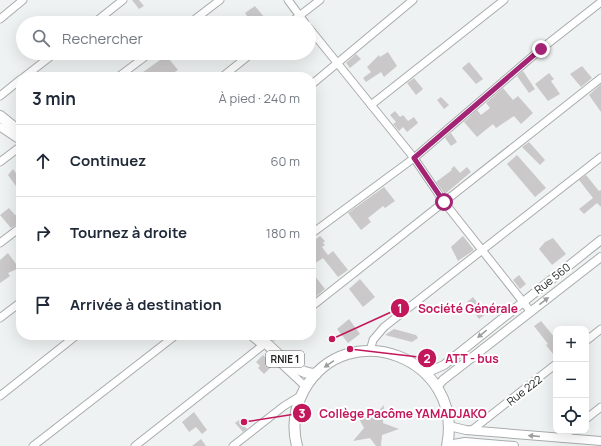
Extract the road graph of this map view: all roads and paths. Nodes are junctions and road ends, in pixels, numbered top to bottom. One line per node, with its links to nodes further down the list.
1 (23, 0): 12 (street)
2 (123, 0): 9 (street)
3 (220, 0): 10 (street)
4 (288, 0): 11 (street)
5 (320, 0): 11 (street)
6 (413, 0): 17 (street)
7 (504, 0): 25 (street)
8 (601, 2): 32 (street)
9 (103, 16)
10 (199, 16)
11 (299, 16)
12 (0, 18)
13 (316, 36): 17 (street)
14 (46, 60): 18 (street)
15 (141, 60): 19 (street)
16 (243, 60): 20 (street)
17 (338, 63): 22 (street); 25 (street)
18 (30, 72)
19 (125, 72)
20 (228, 72)
21 (601, 78): 34 (street)
22 (316, 81)
23 (16, 83): 24 (street)
24 (0, 96)
25 (370, 105): 32 (street)
26 (0, 116): 28 (highway)
27 (0, 126): 29 (street)
28 (16, 129)
29 (16, 137)
30 (16, 150): 33 (street)
31 (601, 157): 39 (street)
32 (414, 158): 34 (street); 35 (street)
33 (0, 162)
34 (444, 202): 39 (street); 42 (street)
35 (316, 230)
36 (16, 231): 38 (street)
37 (601, 240): 41 (main road, Rue 560)
38 (0, 243)
39 (483, 251): 41 (street); 53 (street)
40 (601, 257): 44 (main road, Rue 560, one-way to 40)
41 (523, 301): 44 (street); 55 (main road, Rue 560, one-way to 55)
42 (316, 303)
43 (16, 306): 45 (street)
44 (531, 312): 57 (main road, Rue 560)
45 (0, 318)
46 (601, 329): 47 (street)
47 (589, 339)
48 (71, 340): 59 (street)
49 (170, 340): 67 (street)
50 (255, 340): 52 (street)
51 (263, 340): 56 (highway, RNIE 1)
52 (262, 346): 58 (street); 68 (street)
53 (370, 351): 55 (highway, RNIE 1); 56 (highway, RNIE 1, one-way to 56)
54 (553, 366): 63 (street, Rue 222)
55 (426, 373): 57 (highway, RNIE 1)
56 (316, 374): 58 (highway, RNIE 1)
57 (437, 387): 62 (highway, RNIE 1)
58 (304, 391): 69 (street); 70 (highway, RNIE 1)
59 (0, 396)
60 (601, 407): 61 (street)
61 (589, 417)
62 (449, 426): 63 (main road); 71 (highway, RNIE 1)
63 (472, 430): 65 (main road, one-way to 63)
64 (567, 434): 65 (street)
65 (562, 438): 66 (main road)
66 (601, 441)
67 (33, 446)
68 (135, 446)
69 (233, 446)
70 (297, 446)
71 (447, 446): 72 (main road)
72 (514, 446)

